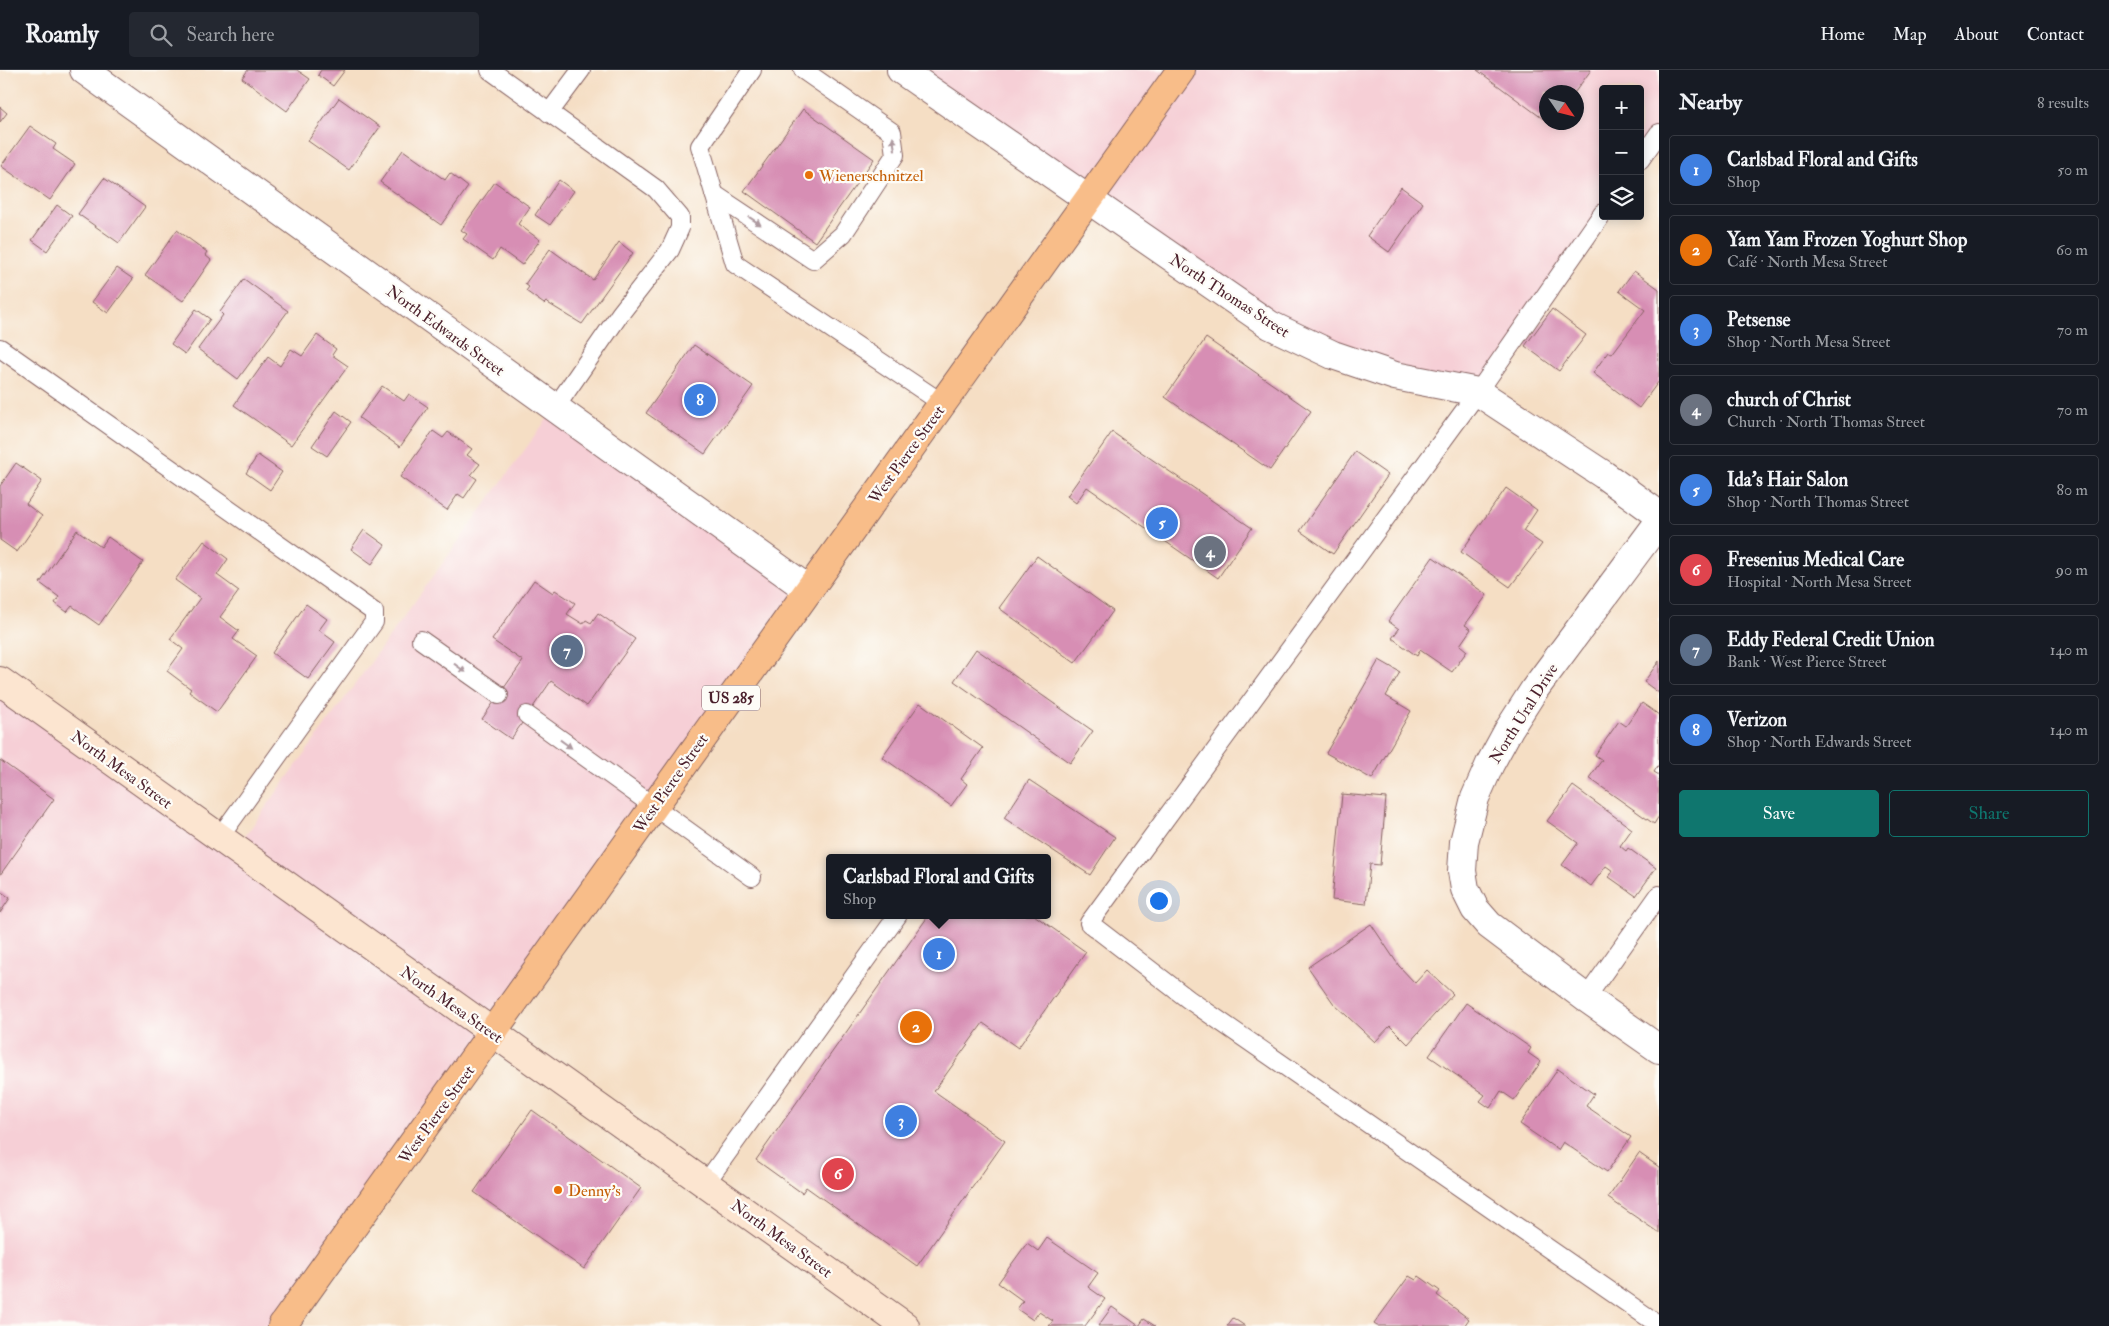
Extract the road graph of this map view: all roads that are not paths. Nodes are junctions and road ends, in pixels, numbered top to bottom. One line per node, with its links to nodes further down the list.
1 (84, 70): 17 (street, North Edwards Street)
2 (490, 70): 8 (lane)
3 (581, 70): 8 (lane)
4 (752, 70): 11 (lane)
5 (803, 70): 11 (lane, one-way to 5)
6 (901, 70): 12 (street, North Thomas Street)
7 (1180, 70): 12 (highway, West Pierce Street / US 285)
8 (549, 114): 17 (lane)
9 (1659, 133): 10 (lane)
10 (1644, 154)
11 (714, 194): 16 (lane)
12 (1087, 200): 15 (street, North Thomas Street); 16 (highway, West Pierce Street / US 285)
13 (1599, 220): 15 (lane)
14 (0, 348): 26 (lane)
15 (1478, 392): 18 (street, North Thomas Street); 36 (lane)
16 (942, 403): 20 (highway, West Pierce Street / US 285)
17 (554, 408): 20 (street, North Edwards Street)
18 (1659, 515)
19 (1659, 522): 30 (street, North Ural Drive)
20 (809, 590): 25 (highway, West Pierce Street / US 285)
21 (421, 640): 23 (lane, one-way to 23)
22 (0, 681): 26 (street, North Mesa Street)
23 (499, 695)
24 (527, 715): 25 (lane, one-way to 25)
25 (653, 807): 27 (lane); 31 (highway, West Pierce Street / US 285)
26 (219, 838): 31 (street, North Mesa Street)
27 (752, 877)
28 (1659, 895): 30 (lane)
29 (895, 919): 33 (lane)
30 (1586, 998): 32 (street, North Ural Drive)
31 (493, 1034): 33 (street, North Mesa Street); 34 (highway, West Pierce Street / US 285)
32 (1659, 1049)
33 (705, 1184): 35 (street, North Mesa Street)
34 (282, 1326)
35 (905, 1326)
36 (1659, 1326)

